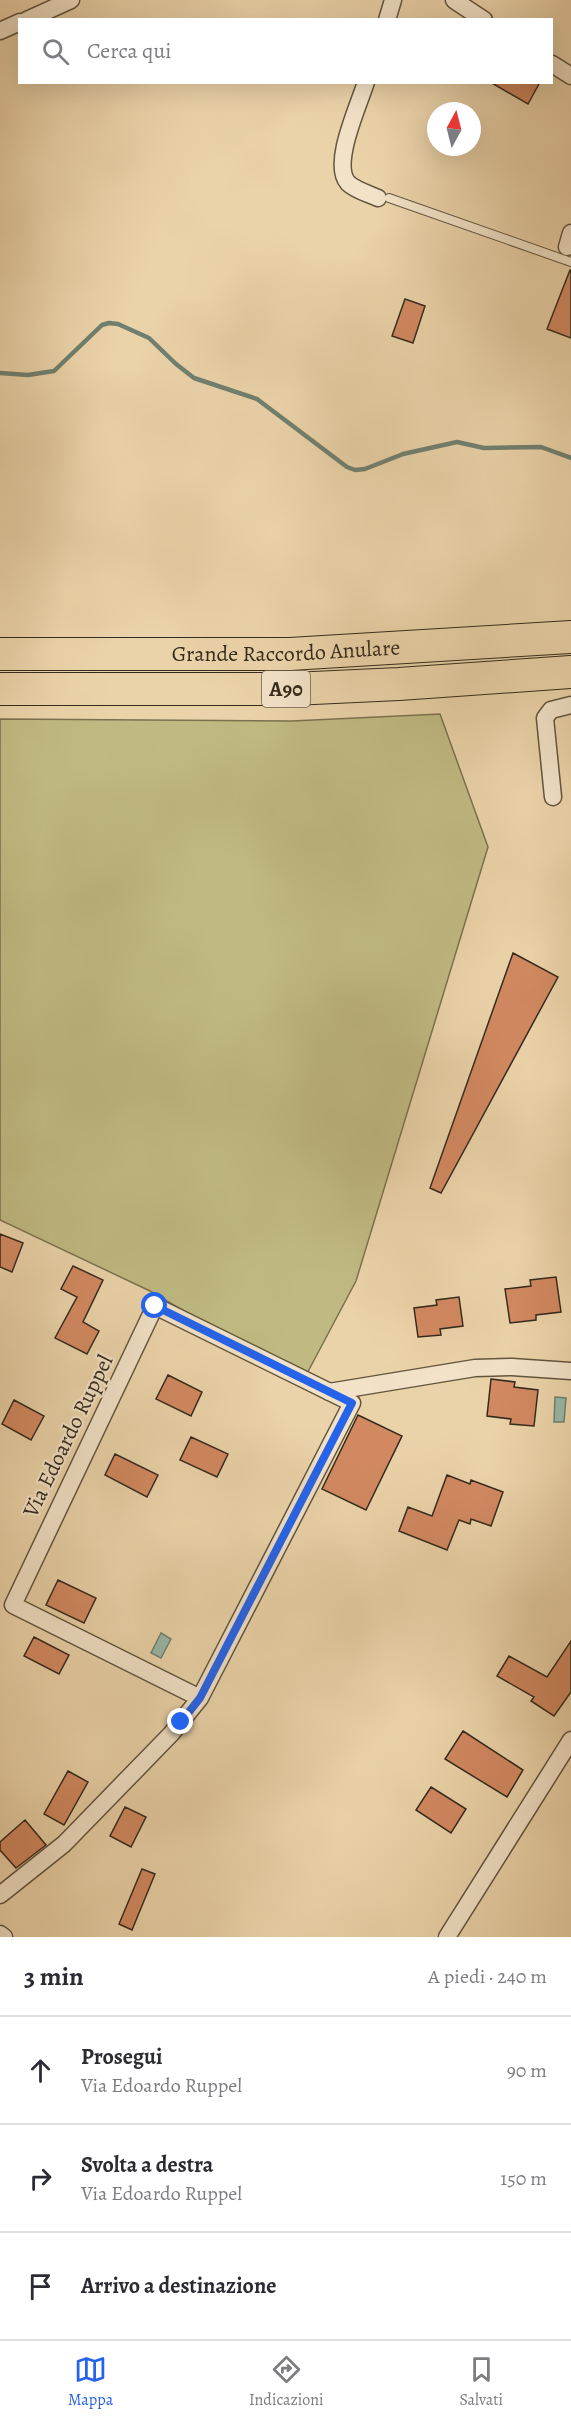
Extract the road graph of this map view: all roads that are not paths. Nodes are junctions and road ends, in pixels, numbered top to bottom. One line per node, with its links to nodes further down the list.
1 (71, 0): 4 (street)
2 (393, 0): 5 (street)
3 (454, 0): 6 (street)
4 (31, 18)
5 (388, 18)
6 (481, 18)
7 (18, 23): 8 (street)
8 (0, 30)
9 (553, 65): 10 (street)
10 (571, 76)
11 (365, 84): 12 (street)
12 (383, 198): 13 (lane)
13 (570, 247)
14 (571, 637): 15 (highway, Grande Raccordo Anulare / A90)
15 (0, 654)
16 (571, 672): 17 (highway, Grande Raccordo Anulare / A90)
17 (0, 689)
18 (571, 705): 19 (street)
19 (554, 798)
20 (571, 1371): 21 (street)
21 (329, 1392): 22 (street, Via Edoardo Ruppel); 22 (street, Via Edoardo Ruppel)
22 (200, 1698): 24 (street, Via Edoardo Ruppel)
23 (571, 1740): 27 (street)
24 (0, 1895)
25 (0, 1934): 26 (street)
26 (4, 1937)
27 (447, 1937)

